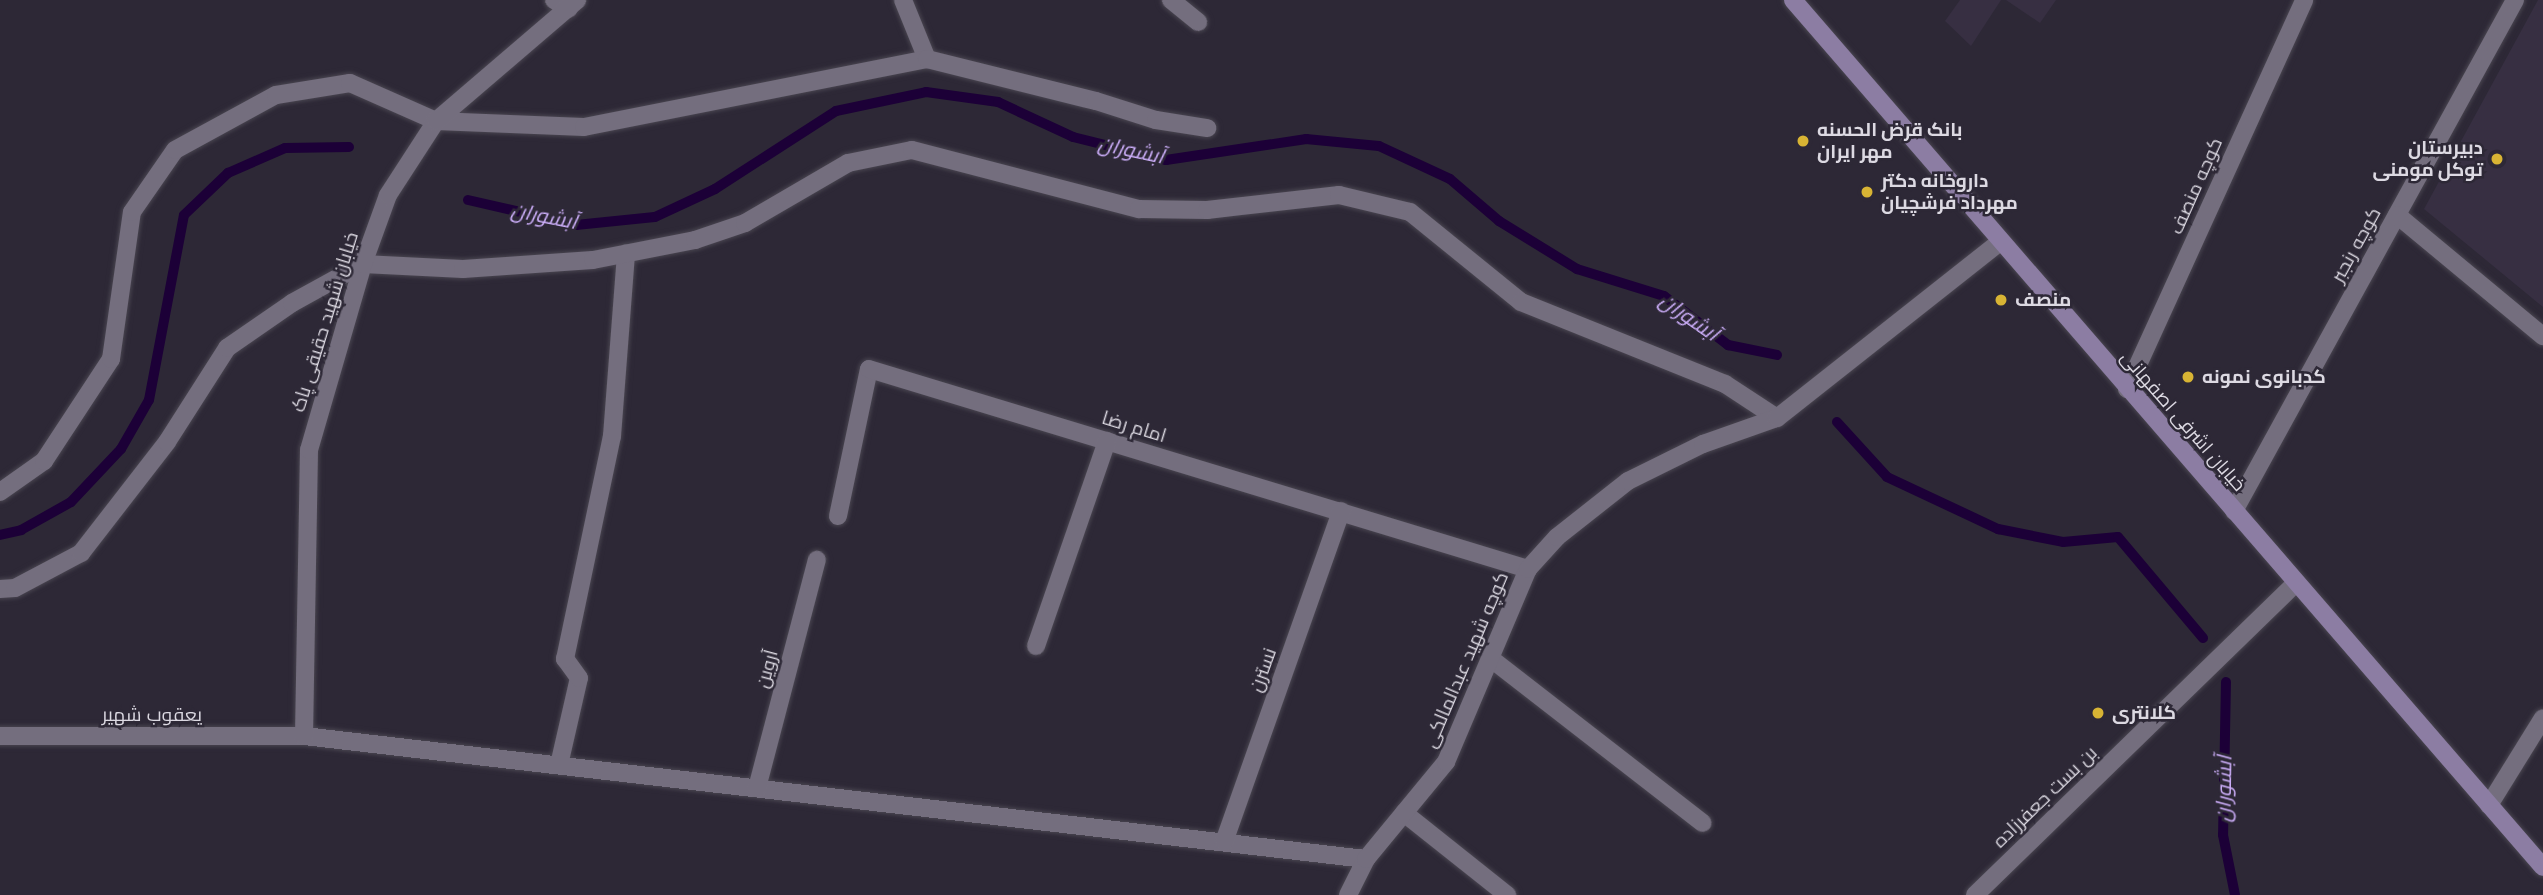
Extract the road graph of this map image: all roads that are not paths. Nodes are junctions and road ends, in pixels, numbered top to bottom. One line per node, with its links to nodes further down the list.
1 (903, 0): 8 (street)
2 (1171, 0): 7 (street)
3 (1793, 0): 12 (main road, خیابان اشرفی اصفهانی)
4 (2304, 0): 16 (street, کوچه منصف)
5 (2515, 0): 11 (street, کوچه رنجبر)
6 (567, 3): 9 (street, خیابان شهید حقیقی پاک)
7 (1198, 22)
8 (927, 59): 9 (street); 10 (street)
9 (436, 121): 14 (street, خیابان شهید حقیقی پاک); 19 (street)
10 (1207, 128)
11 (2396, 215): 15 (street); 21 (street, کوچه رنجبر)
12 (2000, 242): 16 (main road, خیابان اشرفی اصفهانی); 17 (street, کوچه شهید عبدالمالکی)
13 (626, 254): 14 (street); 17 (street); 32 (street)
14 (363, 264): 26 (street); 31 (street, خیابان شهید حقیقی پاک)
15 (2543, 336)
16 (2127, 389): 21 (main road, خیابان اشرفی اصفهانی)
17 (1777, 418): 24 (street, کوچه شهید عبدالمالکی)
18 (1107, 441): 20 (street, امام رضا); 22 (street, امام رضا); 27 (street)
19 (0, 492)
20 (1341, 511): 24 (street, امام رضا); 37 (street, نسترن)
21 (2234, 511): 25 (main road, خیابان اشرفی اصفهانی)
22 (838, 516)
23 (817, 560): 33 (street, آروین)
24 (1528, 569): 28 (street, کوچه شهید عبدالمالکی)
25 (2295, 583): 34 (main road, خیابان اشرفی اصفهانی); 42 (street, بن بست جعفرزاده)
26 (0, 589)
27 (1035, 646)
28 (1490, 658): 35 (street, کوچه شهید عبدالمالکی); 36 (street)
29 (2543, 718): 34 (street)
30 (0, 736): 31 (street, یعقوب شهیر)
31 (304, 736): 32 (street, یعقوب شهیر)
32 (559, 765): 33 (street, یعقوب شهیر)
33 (757, 788): 37 (street, یعقوب شهیر)
34 (2489, 805): 39 (main road, خیابان اشرفی اصفهانی)
35 (1404, 813): 38 (street, کوچه شهید عبدالمالکی); 41 (street)
36 (1703, 823)
37 (1224, 842): 38 (street, یعقوب شهیر)
38 (1366, 859): 40 (street, کوچه شهید عبدالمالکی)
39 (2543, 867)
40 (1348, 895)
41 (1507, 895)
42 (1975, 895)

